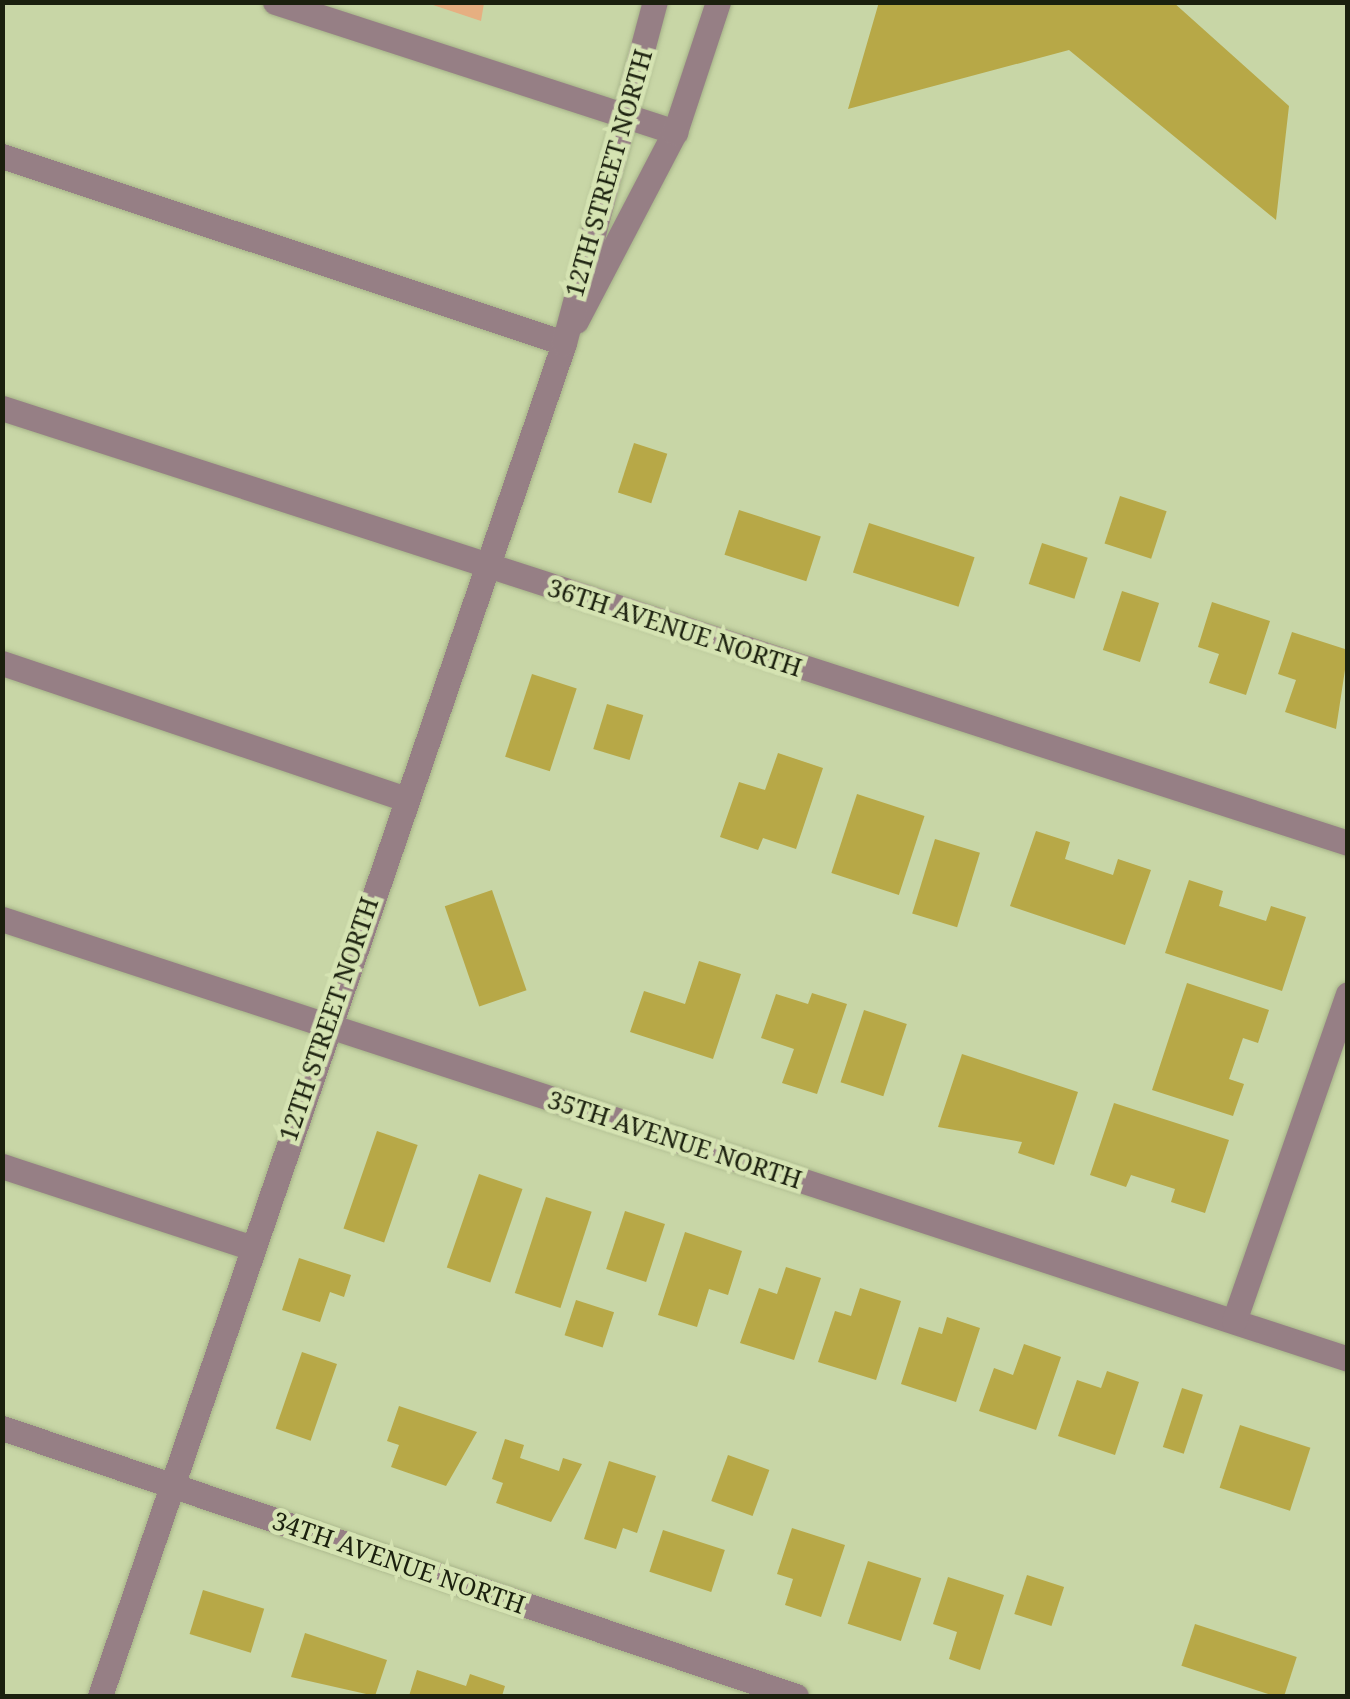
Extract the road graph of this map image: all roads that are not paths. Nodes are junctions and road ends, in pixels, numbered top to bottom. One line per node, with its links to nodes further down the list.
1 (274, 2): 4 (street)
2 (655, 2): 4 (street, 12TH STREET NORTH)
3 (718, 2): 5 (street, 12TH STREET NORTH)
4 (623, 115): 5 (street); 7 (street, 12TH STREET NORTH)
5 (675, 132): 7 (street, 12TH STREET NORTH)
6 (2, 156): 7 (street)
7 (564, 343): 9 (street, 12TH STREET NORTH)
8 (2, 408): 9 (street, 36TH AVENUE NORTH)
9 (487, 566): 11 (street, 12TH STREET NORTH); 12 (street, 36TH AVENUE NORTH)
10 (2, 663): 11 (street)
11 (405, 798): 15 (street, 12TH STREET NORTH)
12 (1348, 843)
13 (2, 920): 15 (street, 35TH AVENUE NORTH)
14 (1348, 994): 18 (street)
15 (324, 1025): 17 (street, 12TH STREET NORTH); 18 (street, 35TH AVENUE NORTH)
16 (2, 1166): 17 (street)
17 (250, 1247): 21 (street, 12TH STREET NORTH)
18 (1234, 1321): 19 (street, 35TH AVENUE NORTH)
19 (1348, 1360)
20 (2, 1428): 21 (street, 34TH AVENUE NORTH)
21 (170, 1485): 22 (street, 12TH STREET NORTH); 23 (street, 34TH AVENUE NORTH)
22 (100, 1696)
23 (796, 1696)

